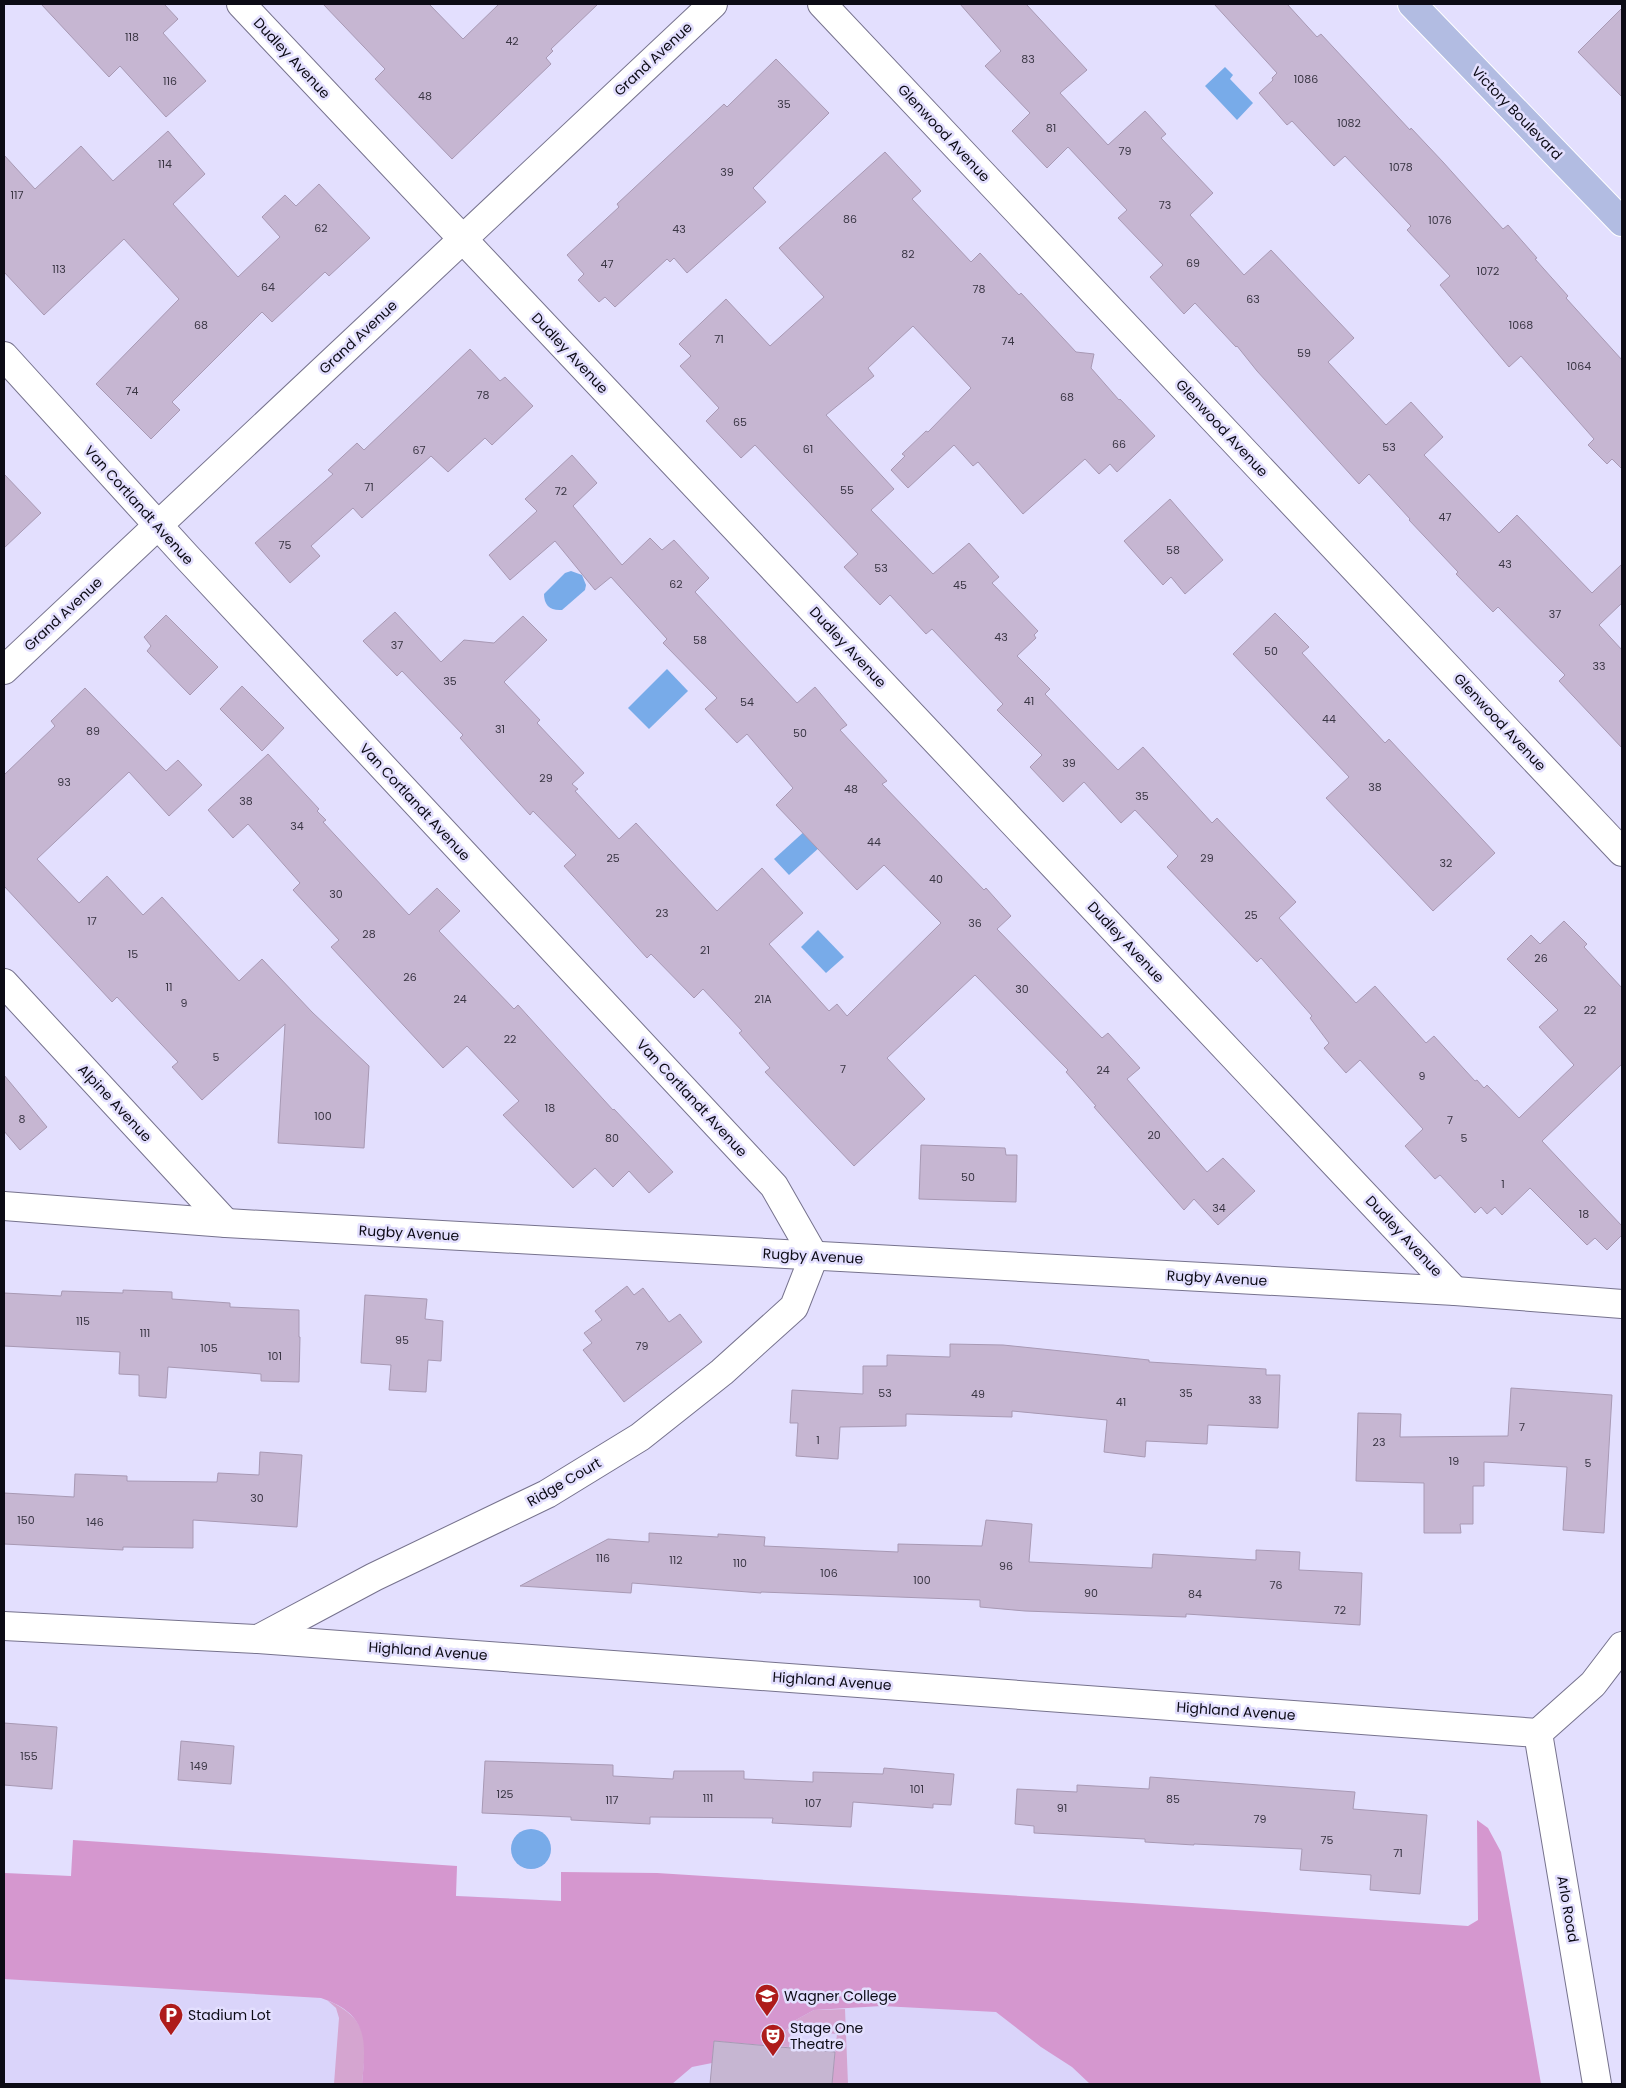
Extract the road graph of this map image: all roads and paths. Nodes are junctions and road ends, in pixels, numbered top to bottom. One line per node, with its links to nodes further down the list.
1 (241, 4): 6 (street, Dudley Avenue)
2 (712, 4): 6 (street, Grand Avenue)
3 (822, 4): 10 (street, Glenwood Avenue)
4 (1412, 4): 5 (main road, Victory Boulevard)
5 (1622, 222)
6 (462, 239): 8 (street, Grand Avenue); 15 (street, Dudley Avenue)
7 (4, 356): 8 (street, Van Cortlandt Avenue)
8 (157, 525): 9 (street, Grand Avenue); 14 (street, Van Cortlandt Avenue)
9 (4, 670)
10 (1622, 852)
11 (4, 983): 13 (street, Alpine Avenue)
12 (4, 1206): 13 (street, Rugby Avenue)
13 (226, 1223): 14 (street, Rugby Avenue)
14 (814, 1256): 15 (street, Rugby Avenue); 18 (street, Ridge Court)
15 (1455, 1291): 16 (street, Rugby Avenue)
16 (1622, 1304)
17 (4, 1626): 18 (street, Highland Avenue)
18 (258, 1639): 20 (street, Highland Avenue)
19 (1622, 1646): 20 (street)
20 (1538, 1733): 21 (street, Arlo Road)
21 (1597, 2084)

